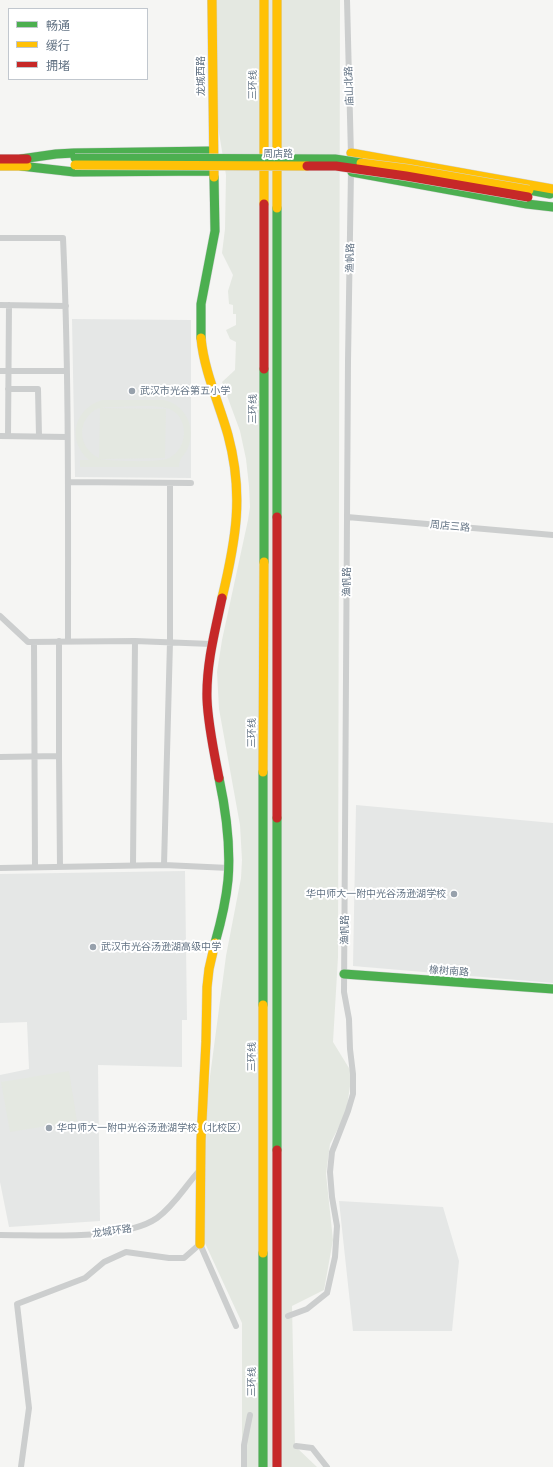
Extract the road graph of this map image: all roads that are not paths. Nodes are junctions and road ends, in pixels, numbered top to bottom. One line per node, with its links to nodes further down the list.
1 (212, 0): 5 (main road, 龙城西路)
2 (264, 0): 61 (main road, 三环线)
3 (277, 0): 62 (main road)
4 (347, 0): 6 (street, 庙山北路)
5 (213, 152): 8 (main road); 10 (main road, 龙城西路)
6 (351, 153): 11 (street, 庙山北路); 12 (main road)
7 (0, 159): 8 (main road, 周店路)
8 (21, 163): 9 (main road, 周店路); 10 (main road); 13 (main road, 周店路, bridge)
9 (0, 166)
10 (213, 171): 40 (main road, 龙城西路)
11 (351, 172): 16 (main road); 32 (street, 渔帆路)
12 (553, 189)
13 (529, 194): 14 (main road, 周店路); 15 (main road, 周店路)
14 (553, 195)
15 (553, 202)
16 (553, 207)
17 (0, 238): 20 (street)
18 (0, 305): 19 (street)
19 (9, 305): 20 (street); 22 (street)
20 (66, 306): 23 (street)
21 (0, 371): 22 (street)
22 (9, 371): 23 (street); 24 (street)
23 (67, 371): 28 (street)
24 (8, 389): 26 (street); 27 (street)
25 (0, 436): 26 (street)
26 (8, 436): 27 (street)
27 (39, 436): 28 (street)
28 (67, 437): 29 (street)
29 (68, 482): 30 (street); 36 (street)
30 (170, 483): 31 (street); 39 (street)
31 (191, 483)
32 (347, 517): 33 (street, 周店三路); 50 (street, 渔帆路)
33 (553, 535)
34 (0, 616): 38 (street)
35 (59, 641): 36 (street); 38 (street); 42 (street)
36 (68, 641): 37 (street)
37 (135, 641): 39 (street); 44 (street)
38 (34, 642): 41 (street)
39 (170, 642): 40 (street); 45 (street)
40 (211, 644): 49 (main road, 龙城西路)
41 (35, 756): 42 (street); 43 (street); 46 (street)
42 (59, 756): 47 (street)
43 (0, 757)
44 (134, 865): 45 (street); 47 (street)
45 (164, 865): 49 (street)
46 (35, 867): 47 (street); 48 (street)
47 (60, 867)
48 (0, 868)
49 (229, 868): 52 (main road, 龙城西路)
50 (344, 974): 51 (main road, 橡树南路); 55 (street, 渔帆路)
51 (553, 989)
52 (200, 1170): 53 (street, 龙城环路); 54 (main road, 龙城西路)
53 (0, 1235)
54 (200, 1244): 56 (street); 59 (street)
55 (288, 1316)
56 (236, 1326)
57 (250, 1415): 60 (street)
58 (296, 1446): 63 (street)
59 (21, 1467)
60 (244, 1467)
61 (263, 1467)
62 (276, 1467)
63 (326, 1467)

